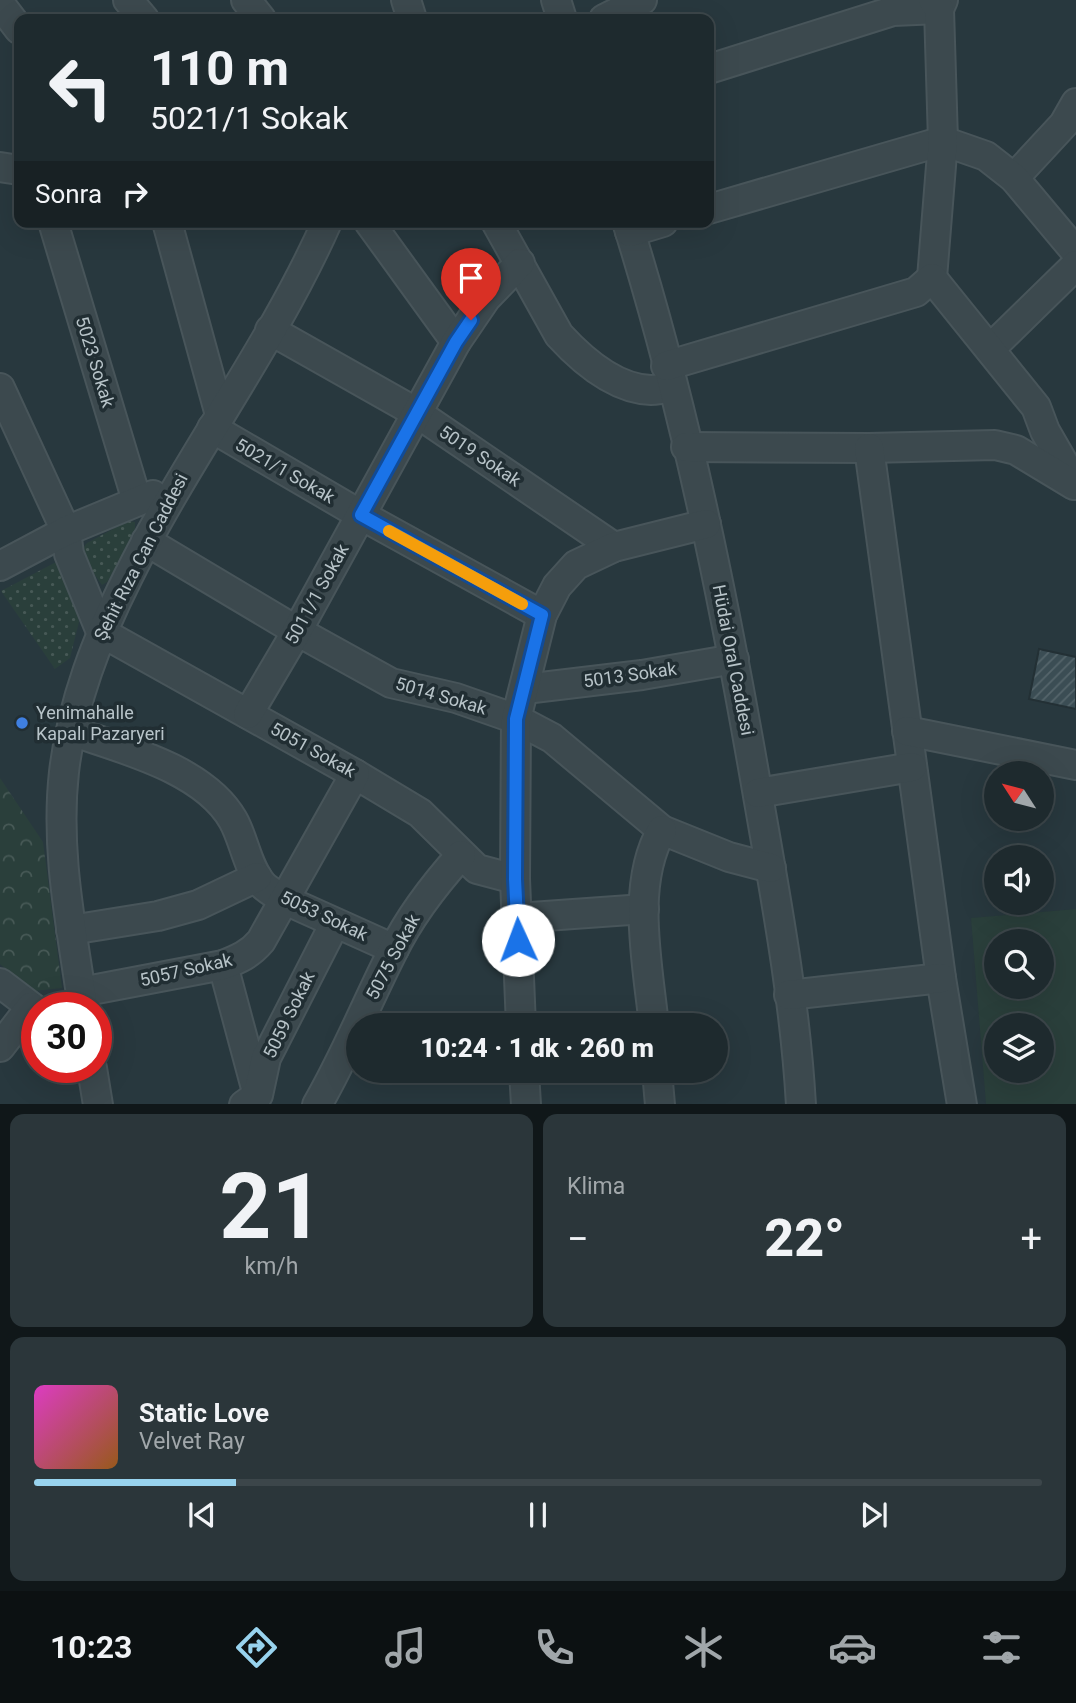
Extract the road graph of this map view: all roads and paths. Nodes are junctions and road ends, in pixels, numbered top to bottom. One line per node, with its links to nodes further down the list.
1 (128, 0): 6 (street)
2 (246, 0): 7 (street)
3 (642, 0): 8 (street)
4 (938, 3): 10 (street); 12 (street)
5 (0, 4): 9 (street)
6 (140, 14)
7 (257, 14)
8 (614, 14)
9 (14, 22)
10 (714, 67)
11 (1072, 120): 13 (street)
12 (943, 141): 13 (street); 14 (street); 24 (street)
13 (1014, 178): 21 (street)
14 (714, 208)
15 (56, 228): 36 (street, 5023 Sokak)
16 (168, 228): 31 (street)
17 (324, 228): 25 (street, Şehit Rıza Can Caddesi)
18 (373, 228): 26 (street)
19 (500, 228): 22 (street)
20 (628, 228): 28 (street, Hüdai Oral Caddesi)
21 (1076, 252)
22 (520, 263): 26 (street, 5011/1 Sokak); 28 (street)
23 (1076, 265): 27 (street)
24 (932, 278): 27 (street); 28 (street)
25 (270, 330): 30 (street, 5019 Sokak); 31 (street, Şehit Rıza Can Caddesi)
26 (456, 342): 30 (street, 5011/1 Sokak)
27 (990, 349): 35 (street)
28 (669, 376): 32 (street, Hüdai Oral Caddesi)
29 (0, 388): 39 (street)
30 (417, 413): 37 (street, 5011/1 Sokak); 41 (street, 5019 Sokak)
31 (216, 421): 34 (street, Şehit Rıza Can Caddesi); 37 (street, 5021/1 Sokak)
32 (686, 447): 33 (street); 38 (street, Hüdai Oral Caddesi)
33 (869, 448): 35 (street); 51 (street)
34 (177, 484): 36 (street); 40 (street, Şehit Rıza Can Caddesi)
35 (1076, 486)
36 (136, 501): 39 (street)
37 (361, 515): 43 (street, 5021/1 Sokak); 45 (street, 5011/1 Sokak)
38 (706, 524): 41 (street); 46 (street, Hüdai Oral Caddesi)
39 (66, 531): 42 (street); 44 (street)
40 (146, 541): 44 (street, Şehit Rıza Can Caddesi); 45 (street, 5014 Sokak)
41 (614, 547): 43 (street)
42 (0, 566)
43 (542, 615): 47 (street)
44 (101, 632): 48 (street, 5051 Sokak); 50 (street, Şehit Rıza Can Caddesi)
45 (297, 632): 48 (street, 5011/1 Sokak); 49 (street, 5014 Sokak)
46 (734, 659): 47 (street, 5013 Sokak); 55 (street, Hüdai Oral Caddesi)
47 (525, 689): 49 (street)
48 (248, 714): 54 (street, 5051 Sokak)
49 (516, 719): 56 (street, 5014 Sokak); 60 (street)
50 (71, 731): 59 (street, 5053 Sokak); 65 (street, Şehit Rıza Can Caddesi)
51 (907, 731): 52 (street); 53 (street)
52 (1076, 765)
53 (912, 767): 55 (street); 68 (street)
54 (355, 774): 57 (street, 5051 Sokak); 61 (street, 5057 Sokak)
55 (758, 793): 58 (street, Hüdai Oral Caddesi)
56 (662, 830): 58 (street, 5014 Sokak); 62 (street)
57 (461, 855): 60 (street, 5051 Sokak); 66 (street, 5075 Sokak)
58 (771, 868): 72 (street, Hüdai Oral Caddesi)
59 (257, 877): 61 (street, 5053 Sokak); 65 (street)
60 (515, 879): 63 (street)
61 (283, 899): 64 (street, 5053 Sokak); 67 (street, 5057 Sokak)
62 (644, 909): 63 (street); 75 (street)
63 (517, 918): 74 (street)
64 (335, 923): 66 (street, 5053 Sokak); 81 (street, 5059 Sokak)
65 (71, 930): 70 (street, Şehit Rıza Can Caddesi)
66 (394, 949): 83 (street, 5075 Sokak)
67 (223, 965): 71 (street, 5057 Sokak); 81 (street)
68 (941, 978): 72 (street); 87 (street)
69 (0, 983): 73 (street)
70 (81, 992)
71 (112, 993)
72 (789, 995): 86 (street, Hüdai Oral Caddesi)
73 (21, 999)
74 (521, 1013)
75 (653, 1013)
76 (21, 1023): 77 (street)
77 (0, 1046)
78 (94, 1083): 82 (street)
79 (525, 1083): 84 (street)
80 (658, 1083): 85 (street)
81 (254, 1101)
82 (98, 1104)
83 (317, 1104)
84 (526, 1104)
85 (660, 1104)
86 (801, 1104)
87 (961, 1104)

